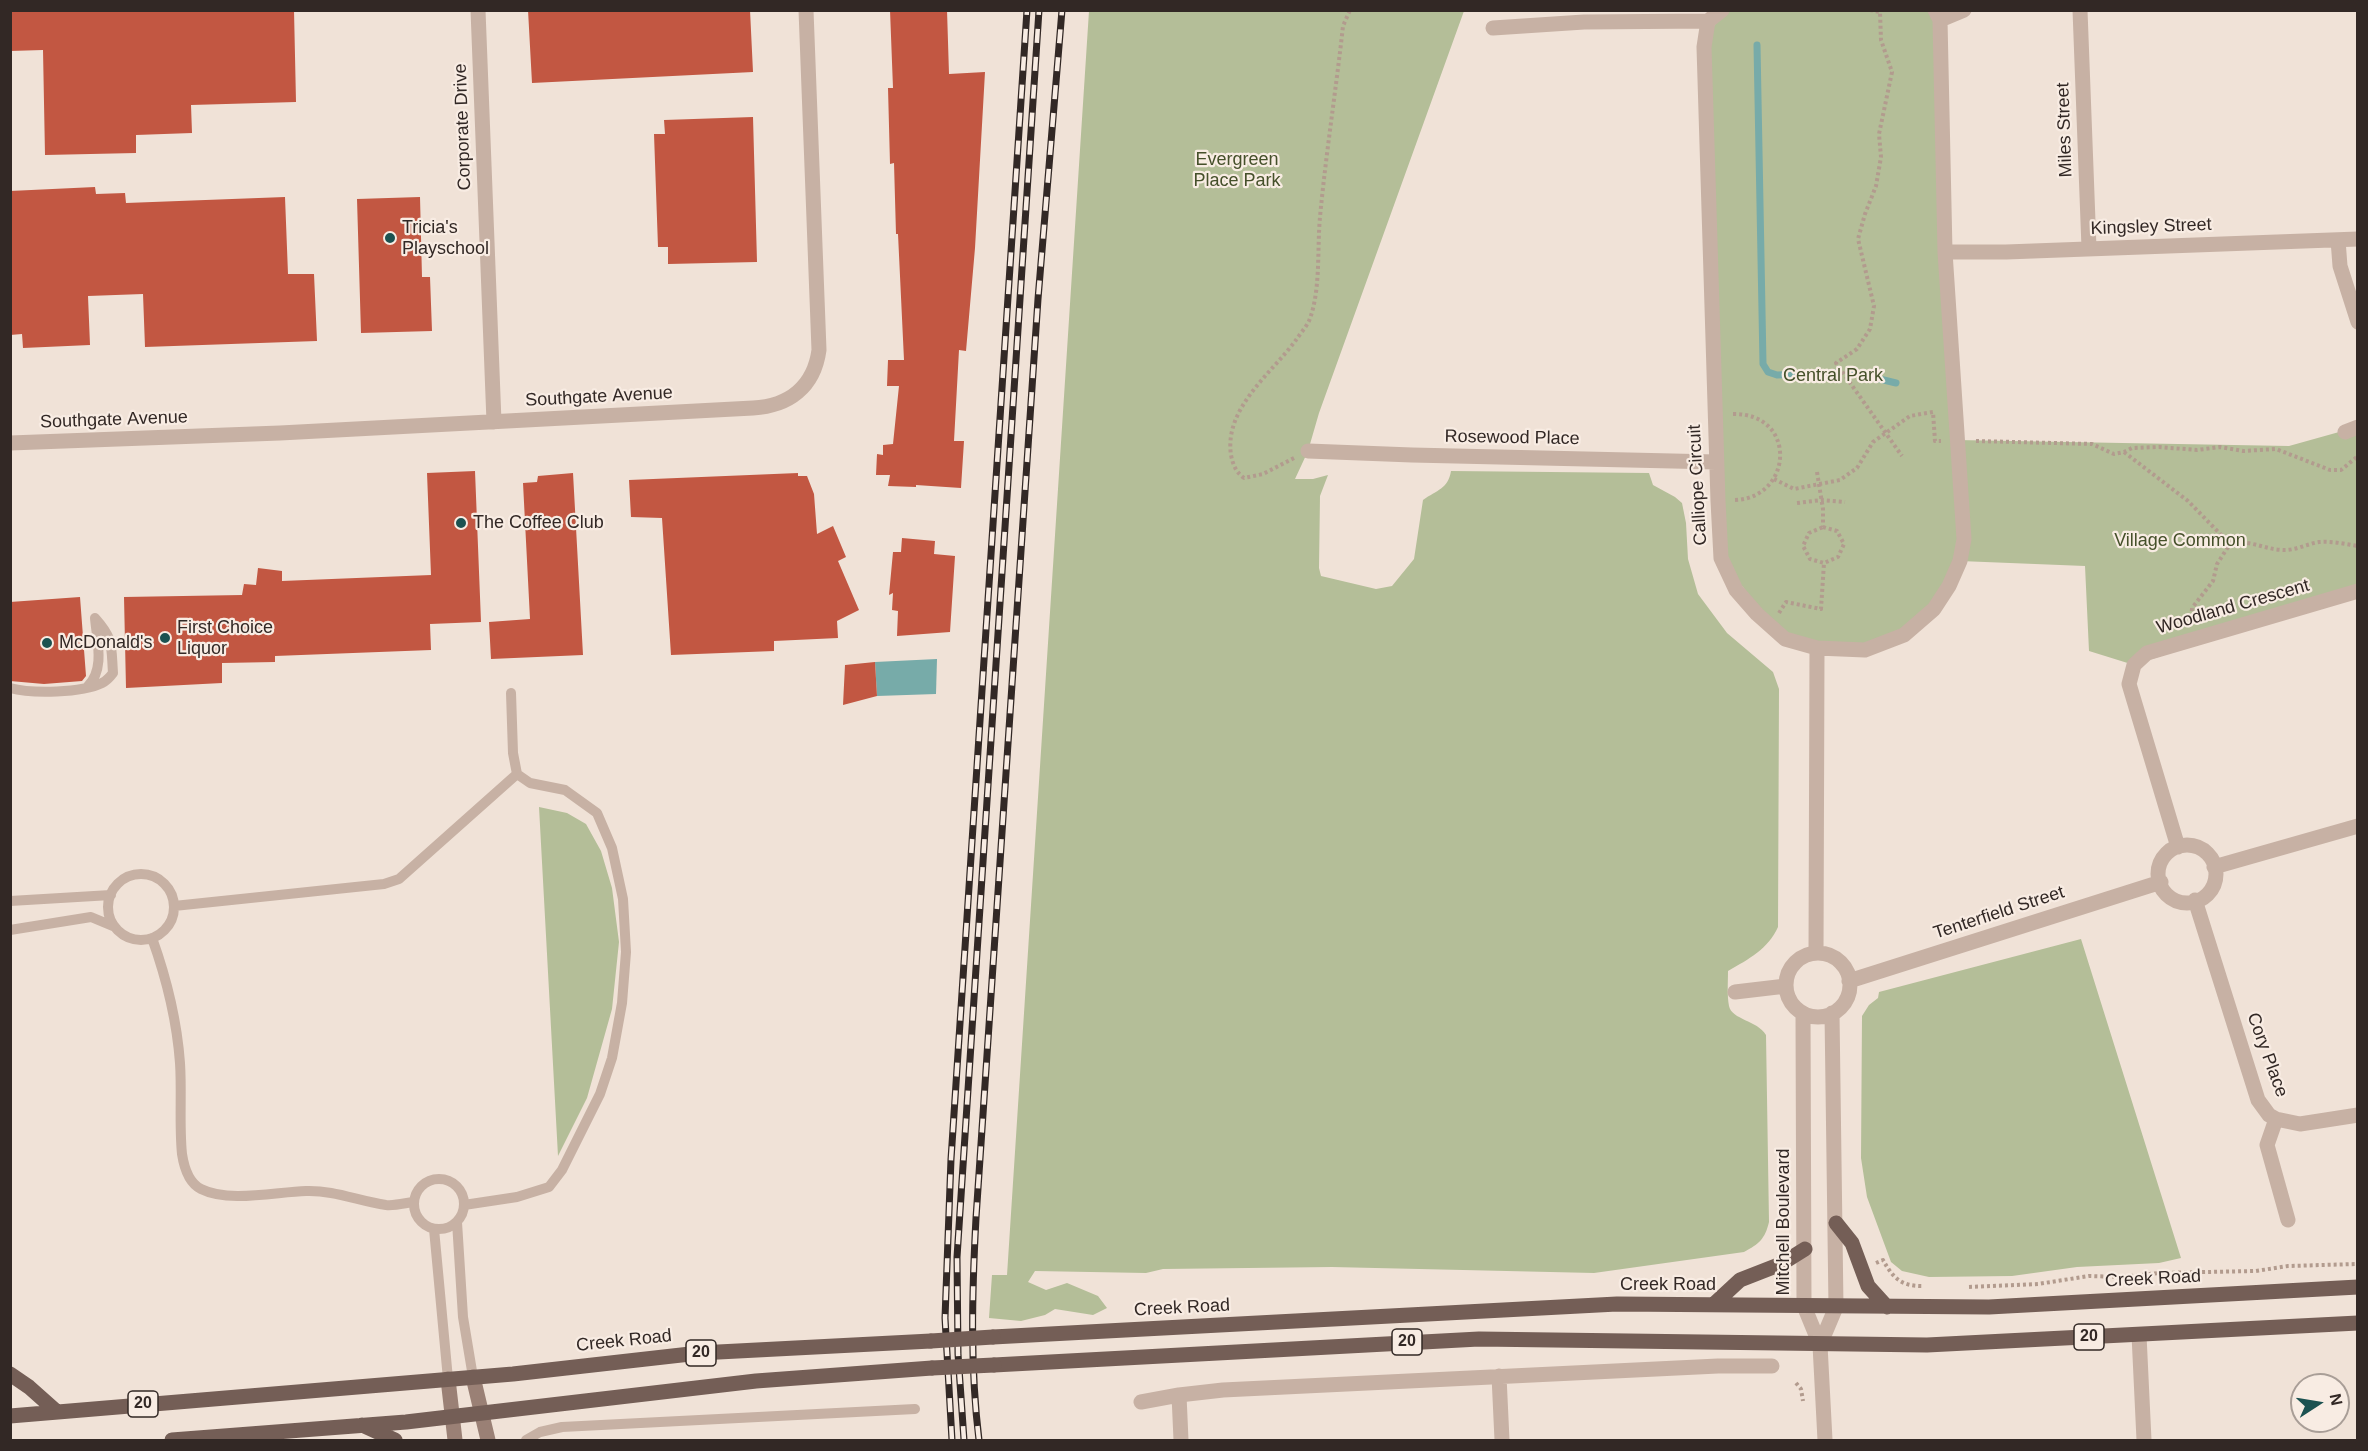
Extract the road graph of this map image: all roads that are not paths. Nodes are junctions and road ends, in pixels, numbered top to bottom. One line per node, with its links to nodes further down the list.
1 (478, 10): 14 (street, Corporate Drive)
2 (806, 10): 14 (street, Southgate Avenue)
3 (1722, 10): 7 (street)
4 (1964, 10): 6 (street)
5 (2080, 10): 11 (street, Miles Street)
6 (1937, 15): 12 (street, Calliope Circuit)
7 (1708, 21): 8 (street); 17 (street, Calliope Circuit)
8 (1493, 28)
9 (2358, 238): 10 (street, Kingsley Street)
10 (2338, 240): 11 (street, Kingsley Street); 13 (street)
11 (2089, 248): 12 (street, Kingsley Street)
12 (1945, 252): 20 (street, Calliope Circuit)
13 (2358, 322)
14 (494, 422): 15 (street, Southgate Avenue)
15 (10, 443)
16 (1308, 451): 17 (street, Rosewood Place)
17 (1716, 462): 20 (street, Calliope Circuit)
18 (2358, 591): 25 (street, Woodland Crescent)
19 (95, 618): 21 (lane)
20 (1817, 648): 35 (street)
21 (10, 688)
22 (511, 693): 23 (lane)
23 (518, 774): 31 (lane); 44 (lane)
24 (2358, 826): 26 (street)
25 (2178, 847): 26 (street); 27 (street)
26 (2214, 867): 29 (street)
27 (2161, 882): 29 (street); 36 (street, Tenterfield Street)
28 (111, 895): 30 (lane); 31 (lane); 32 (lane)
29 (2195, 900): 42 (street, Cory Place)
30 (10, 901)
31 (174, 906): 34 (lane)
32 (115, 927): 33 (lane); 34 (lane)
33 (10, 930)
34 (152, 938): 43 (lane)
35 (1816, 953): 36 (street); 37 (street)
36 (1849, 981): 40 (street)
37 (1786, 986): 38 (street); 39 (street)
38 (1735, 992)
39 (1803, 1013): 40 (street); 49 (street, Mitchell Boulevard)
40 (1832, 1013): 47 (street)
41 (2358, 1115): 42 (street)
42 (2276, 1119): 45 (street, Cory Place)
43 (413, 1202): 44 (lane); 48 (lane)
44 (464, 1205): 46 (lane)
45 (2288, 1220)
46 (456, 1222): 48 (lane); 61 (lane)
47 (1836, 1223): 53 (street); 54 (main road)
48 (434, 1229): 62 (lane)
49 (1805, 1249): 51 (main road); 52 (street, Mitchell Boulevard)
50 (2358, 1287): 54 (main road, Creek Road / 20)
51 (1713, 1305): 52 (main road, Creek Road / 20); 61 (main road, Creek Road / 20, bridge)
52 (1804, 1306): 53 (main road, Creek Road / 20); 57 (street, Mitchell Boulevard)
53 (1836, 1307): 54 (main road, Creek Road / 20); 57 (street)
54 (1887, 1307)
55 (2358, 1323): 56 (main road, 20)
56 (2139, 1335): 57 (main road, 20); 79 (street)
57 (1820, 1345): 67 (main road, 20, bridge); 78 (street)
58 (1772, 1366): 60 (street)
59 (10, 1374): 66 (main road)
60 (1499, 1376): 63 (street); 77 (street)
61 (473, 1377): 62 (main road, Creek Road / 20); 67 (street)
62 (448, 1379): 66 (main road, Creek Road / 20); 69 (street)
63 (1179, 1395): 64 (street); 76 (street)
64 (1141, 1402)
65 (915, 1409): 75 (lane)
66 (56, 1411): 68 (main road, Creek Road / 20)
67 (480, 1412): 69 (main road, 20); 74 (street)
68 (10, 1416)
69 (452, 1416): 70 (main road, 20); 73 (street)
70 (362, 1425): 71 (main road, 20); 72 (main road)
71 (172, 1440)
72 (395, 1440)
73 (455, 1440)
74 (488, 1440)
75 (526, 1440)
76 (1181, 1440)
77 (1502, 1440)
78 (1825, 1440)
79 (2144, 1440)

